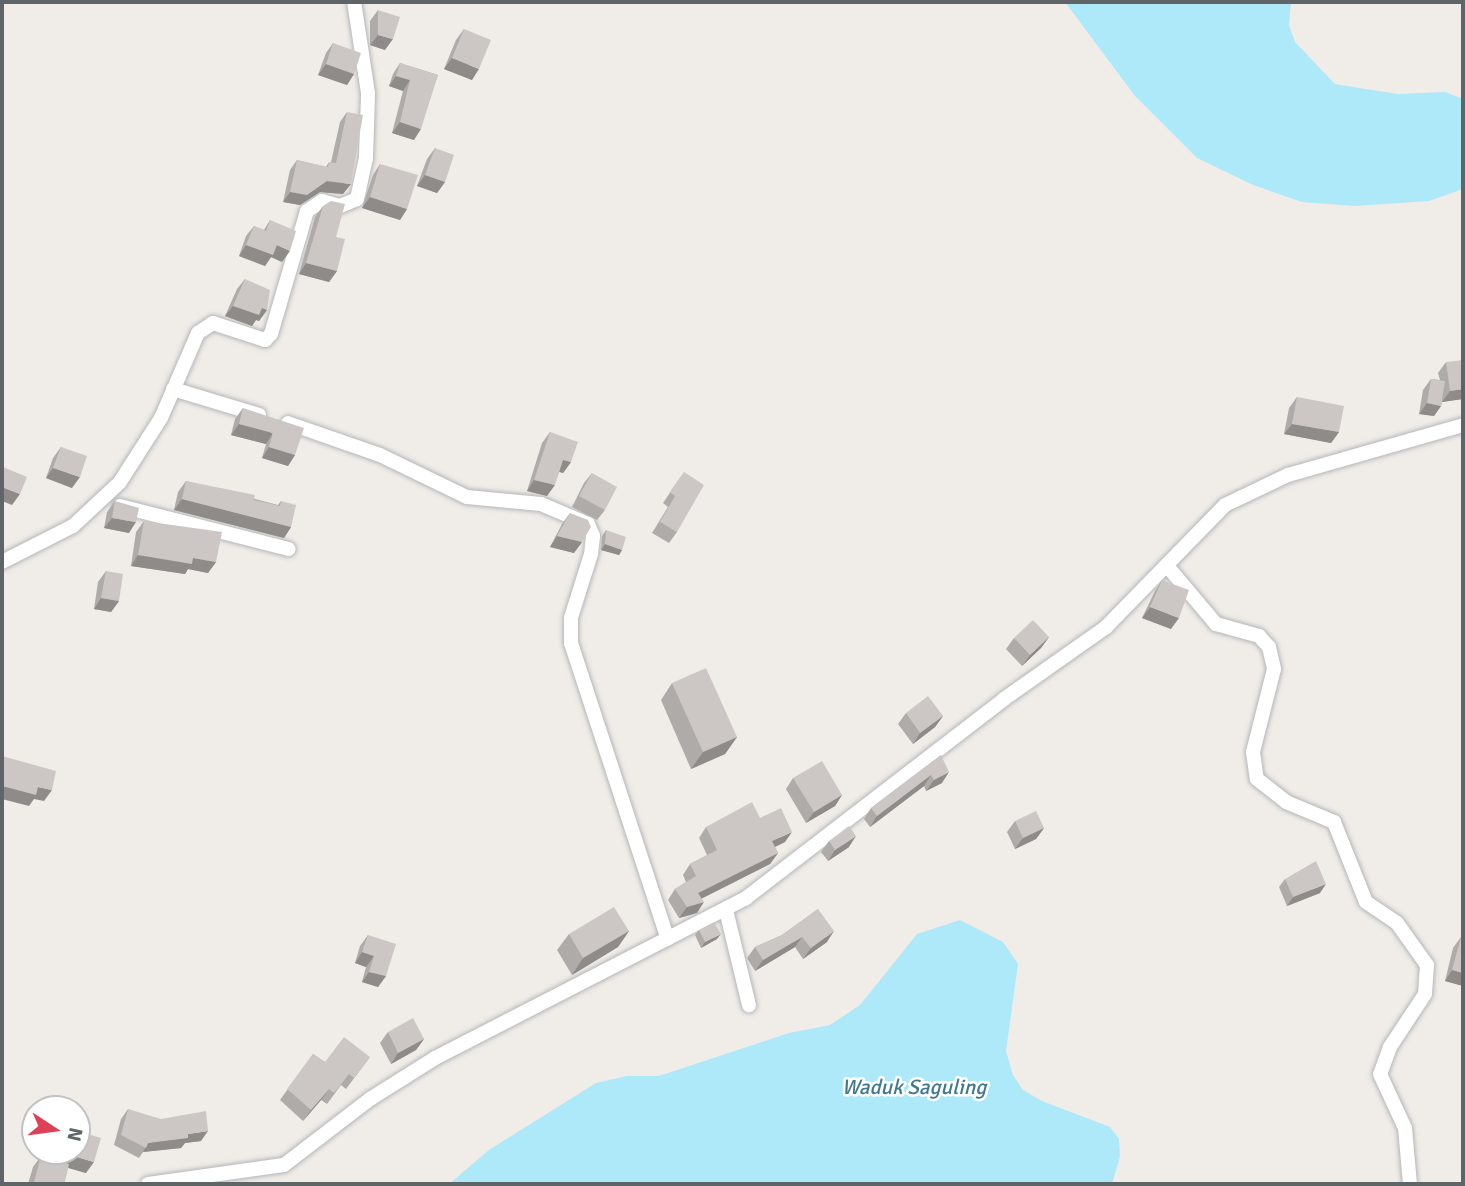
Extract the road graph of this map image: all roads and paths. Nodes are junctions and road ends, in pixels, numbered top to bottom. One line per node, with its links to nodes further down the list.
1 (354, 2): 2 (street)
2 (173, 389): 4 (street); 9 (street)
3 (1463, 425): 7 (street)
4 (102, 501): 5 (street); 6 (street)
5 (289, 549)
6 (2, 562)
7 (1168, 567): 8 (street); 12 (street)
8 (726, 910): 9 (street); 10 (street)
9 (668, 939): 11 (street)
10 (749, 1005)
11 (148, 1184)
12 (1410, 1184)

